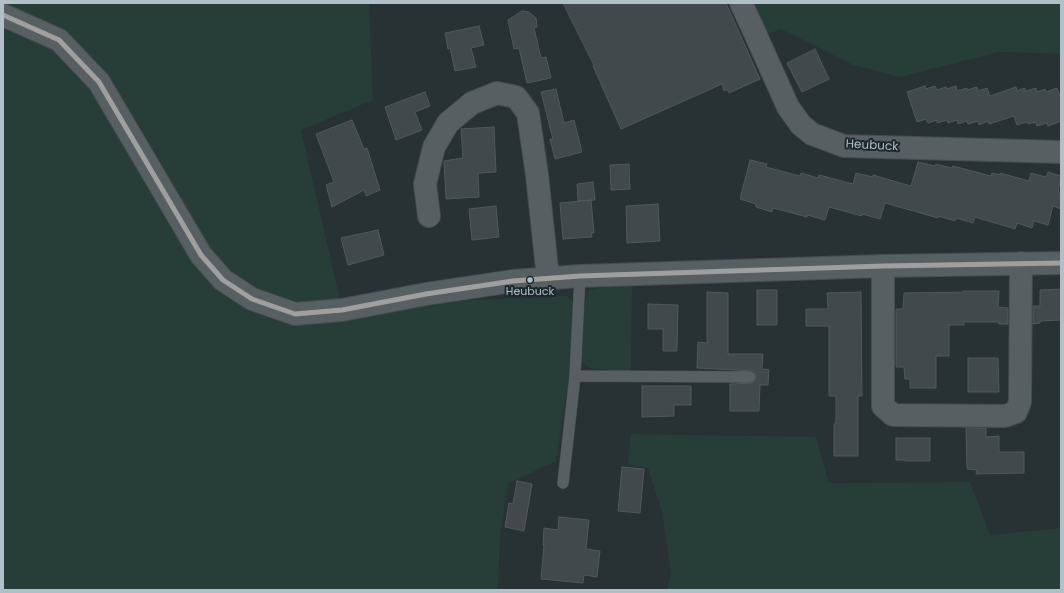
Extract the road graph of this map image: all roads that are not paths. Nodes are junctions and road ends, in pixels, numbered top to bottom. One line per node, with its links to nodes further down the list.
1 (740, 3): 3 (street, Heubuck)
2 (3, 15): 9 (street)
3 (1061, 152)
4 (429, 216): 9 (street)
5 (1021, 263): 6 (street); 7 (street); 7 (street)
6 (1061, 263)
7 (883, 266): 8 (street)
8 (580, 276): 9 (street); 10 (lane)
9 (548, 278)
10 (575, 376): 11 (lane); 12 (lane)
11 (750, 377)
12 (563, 483)

